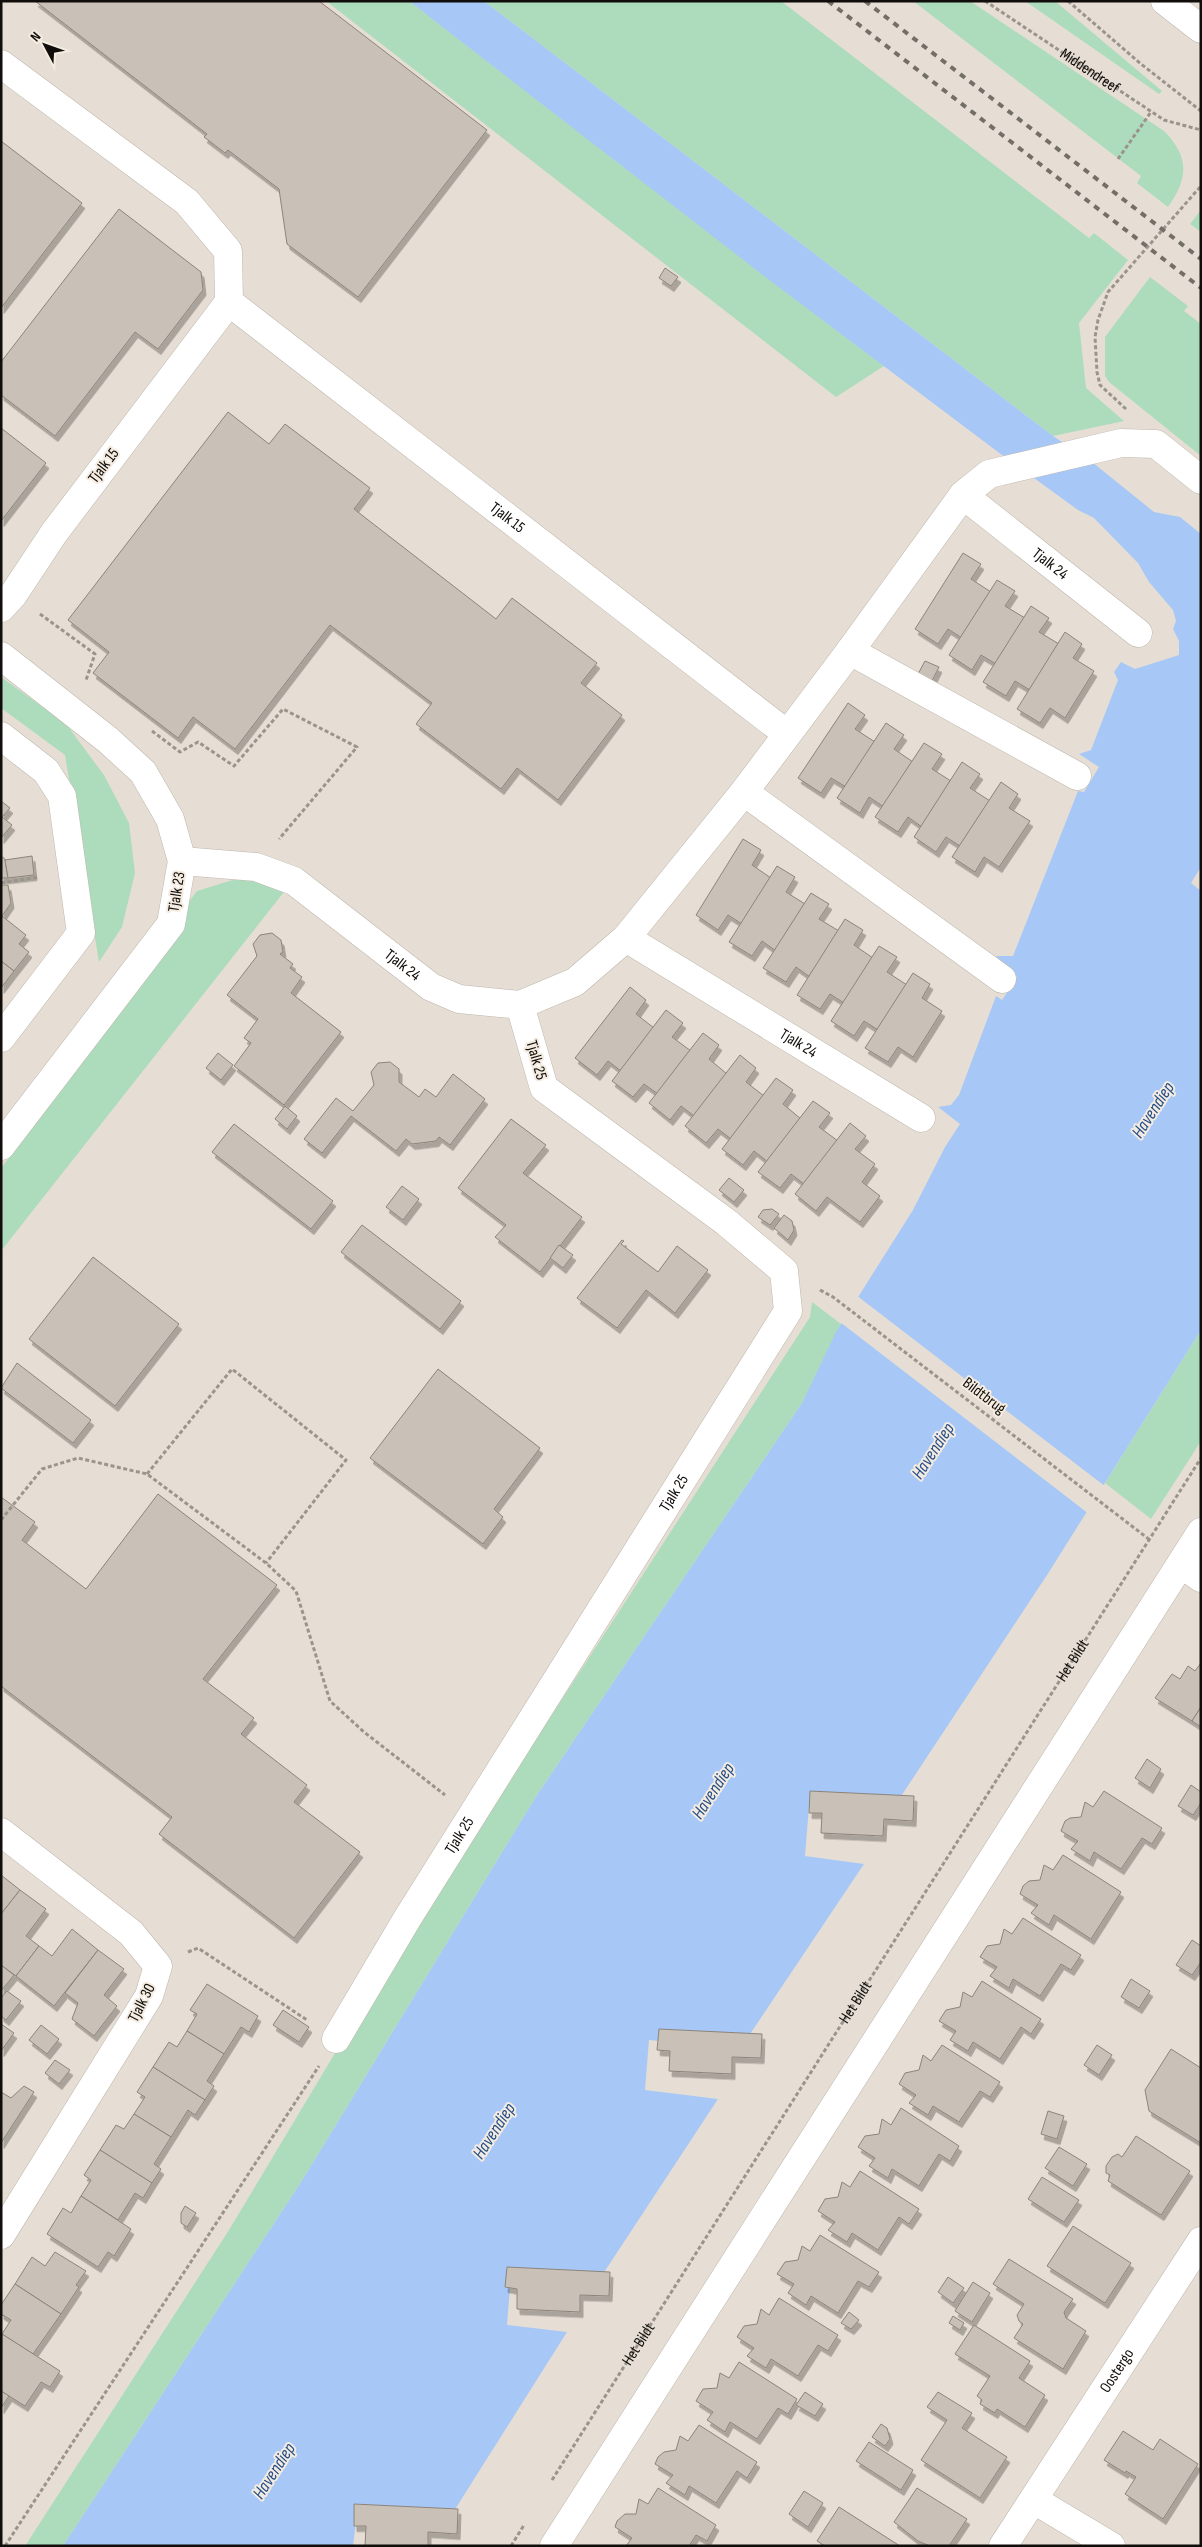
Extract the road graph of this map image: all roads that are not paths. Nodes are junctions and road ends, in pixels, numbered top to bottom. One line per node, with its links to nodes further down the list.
1 (1165, 1): 2 (street)
2 (1201, 29)
3 (1, 64): 4 (street)
4 (229, 302): 7 (street, Tjalk 15); 11 (street, Tjalk 15)
5 (1201, 480): 6 (street, Tjalk 24)
6 (963, 495): 8 (street, Tjalk 24); 9 (street, Tjalk 24)
7 (7, 602)
8 (1138, 633)
9 (850, 651): 11 (street, Tjalk 24); 13 (street)
10 (1, 656): 15 (street, Tjalk 23)
11 (787, 734): 14 (street, Tjalk 24)
12 (1, 736): 19 (street)
13 (1076, 776)
14 (744, 792): 16 (street, Tjalk 24); 17 (street)
15 (182, 861): 18 (street, Tjalk 24); 21 (street, Tjalk 23)
16 (626, 938): 18 (street, Tjalk 24); 20 (street, Tjalk 24)
17 (1002, 979)
18 (520, 1004): 25 (street, Tjalk 25)
19 (1, 1038)
20 (921, 1118)
21 (1, 1146)
22 (1201, 1532): 23 (street)
23 (1191, 1571): 29 (street)
24 (1, 1832): 26 (street, Tjalk 30)
25 (336, 2040)
26 (6, 2220)
27 (1201, 2241): 28 (street, Oostergo)
28 (1034, 2500): 30 (street, Oostergo); 31 (street)
29 (554, 2546)
30 (1003, 2546)
31 (1111, 2546)

